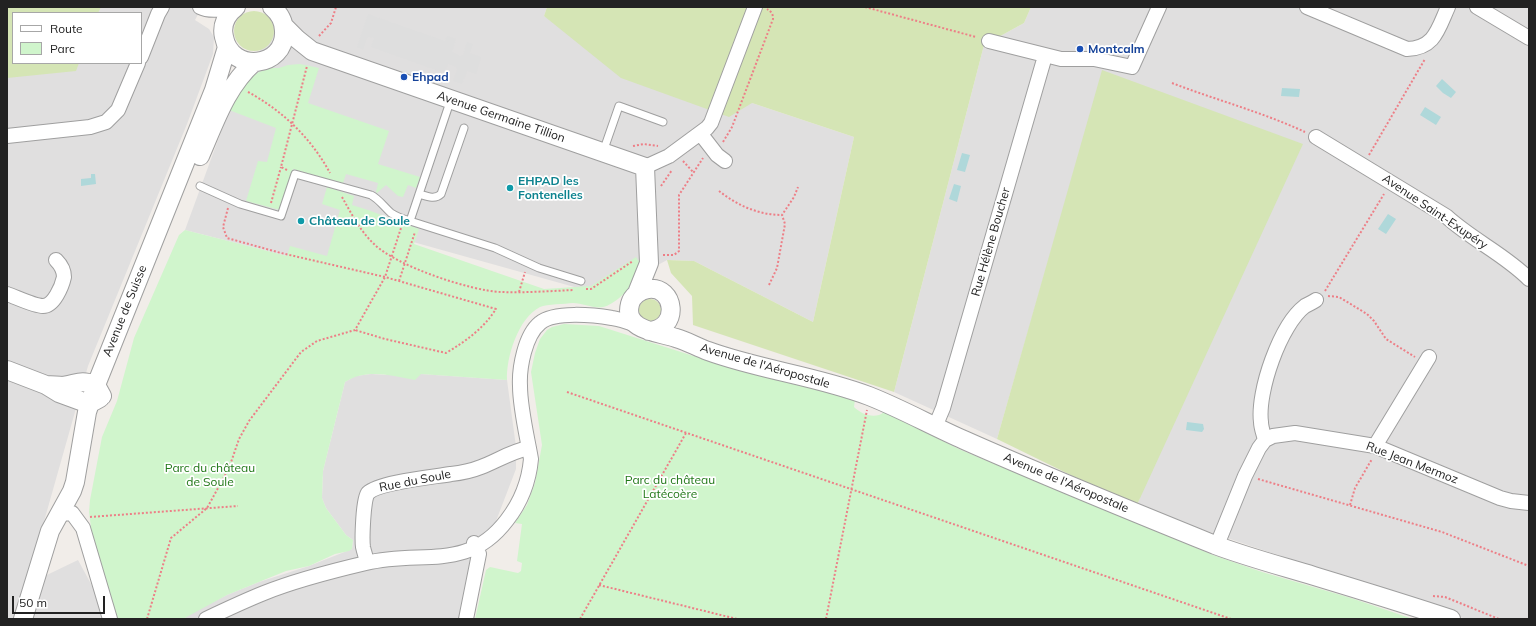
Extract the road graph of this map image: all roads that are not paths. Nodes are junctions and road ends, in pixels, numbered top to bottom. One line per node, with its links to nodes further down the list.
1 (162, 7): 14 (street)
2 (235, 7): 8 (street); 11 (street, Avenue de Suisse)
3 (754, 7): 22 (street)
4 (1159, 7): 16 (street)
5 (1307, 7): 6 (street)
6 (1448, 7)
7 (1477, 7): 10 (street)
8 (202, 8): 11 (street)
9 (277, 13): 13 (street, Avenue Germaine Tillion); 15 (street)
10 (1529, 38)
11 (225, 40): 17 (street); 44 (street, Avenue de Suisse)
12 (989, 41): 16 (street)
13 (313, 51): 15 (street, Avenue Germaine Tillion); 19 (street, Avenue Germaine Tillion)
14 (142, 54)
15 (274, 54): 17 (street, Avenue Germaine Tillion)
16 (1045, 56): 45 (street, Rue Hélène Boucher)
17 (254, 62): 44 (street, Avenue de Suisse)
18 (138, 64): 23 (street)
19 (451, 99): 25 (street, Avenue Germaine Tillion); 29 (lane)
20 (663, 122): 25 (lane)
21 (464, 128): 29 (lane)
22 (700, 133): 26 (street); 27 (street)
23 (7, 136)
24 (1316, 137): 33 (street, Avenue Saint-Exupéry)
25 (603, 152): 27 (street, Avenue Germaine Tillion)
26 (725, 161)
27 (645, 167): 32 (street)
28 (200, 186): 30 (lane)
29 (419, 194): 30 (lane)
30 (407, 220): 34 (lane)
31 (56, 260): 37 (street)
32 (642, 261): 35 (street); 36 (street)
33 (1529, 279)
34 (581, 281)
35 (661, 292): 36 (street); 39 (street)
36 (638, 293): 40 (street)
37 (7, 294)
38 (1316, 300): 46 (street)
39 (671, 312): 40 (street); 41 (street, Avenue de l'Aéropostale)
40 (643, 328): 41 (street, Avenue de l'Aéropostale); 48 (street, Avenue de l'Aéropostale)
41 (685, 341): 45 (street, Avenue de l'Aéropostale)
42 (1427, 360): 47 (street)
43 (7, 370): 44 (street)
44 (96, 396): 50 (street, Avenue de Suisse)
45 (935, 427): 51 (street, Avenue de l'Aéropostale)
46 (1265, 440): 47 (street, Rue Jean Mermoz); 51 (street)
47 (1375, 446): 49 (street, Rue Jean Mermoz)
48 (529, 448): 52 (street, Avenue de l'Aéropostale); 53 (street, Rue du Soule)
49 (1529, 503)
50 (69, 515): 54 (street, Avenue de Suisse); 55 (street)
51 (1217, 545): 58 (street, Avenue de l'Aéropostale)
52 (475, 546): 53 (street, Avenue de l'Aéropostale); 57 (street)
53 (367, 562): 56 (street, Avenue de l'Aéropostale)
54 (23, 619)
55 (110, 619)
56 (206, 619)
57 (466, 619)
58 (1451, 619)

